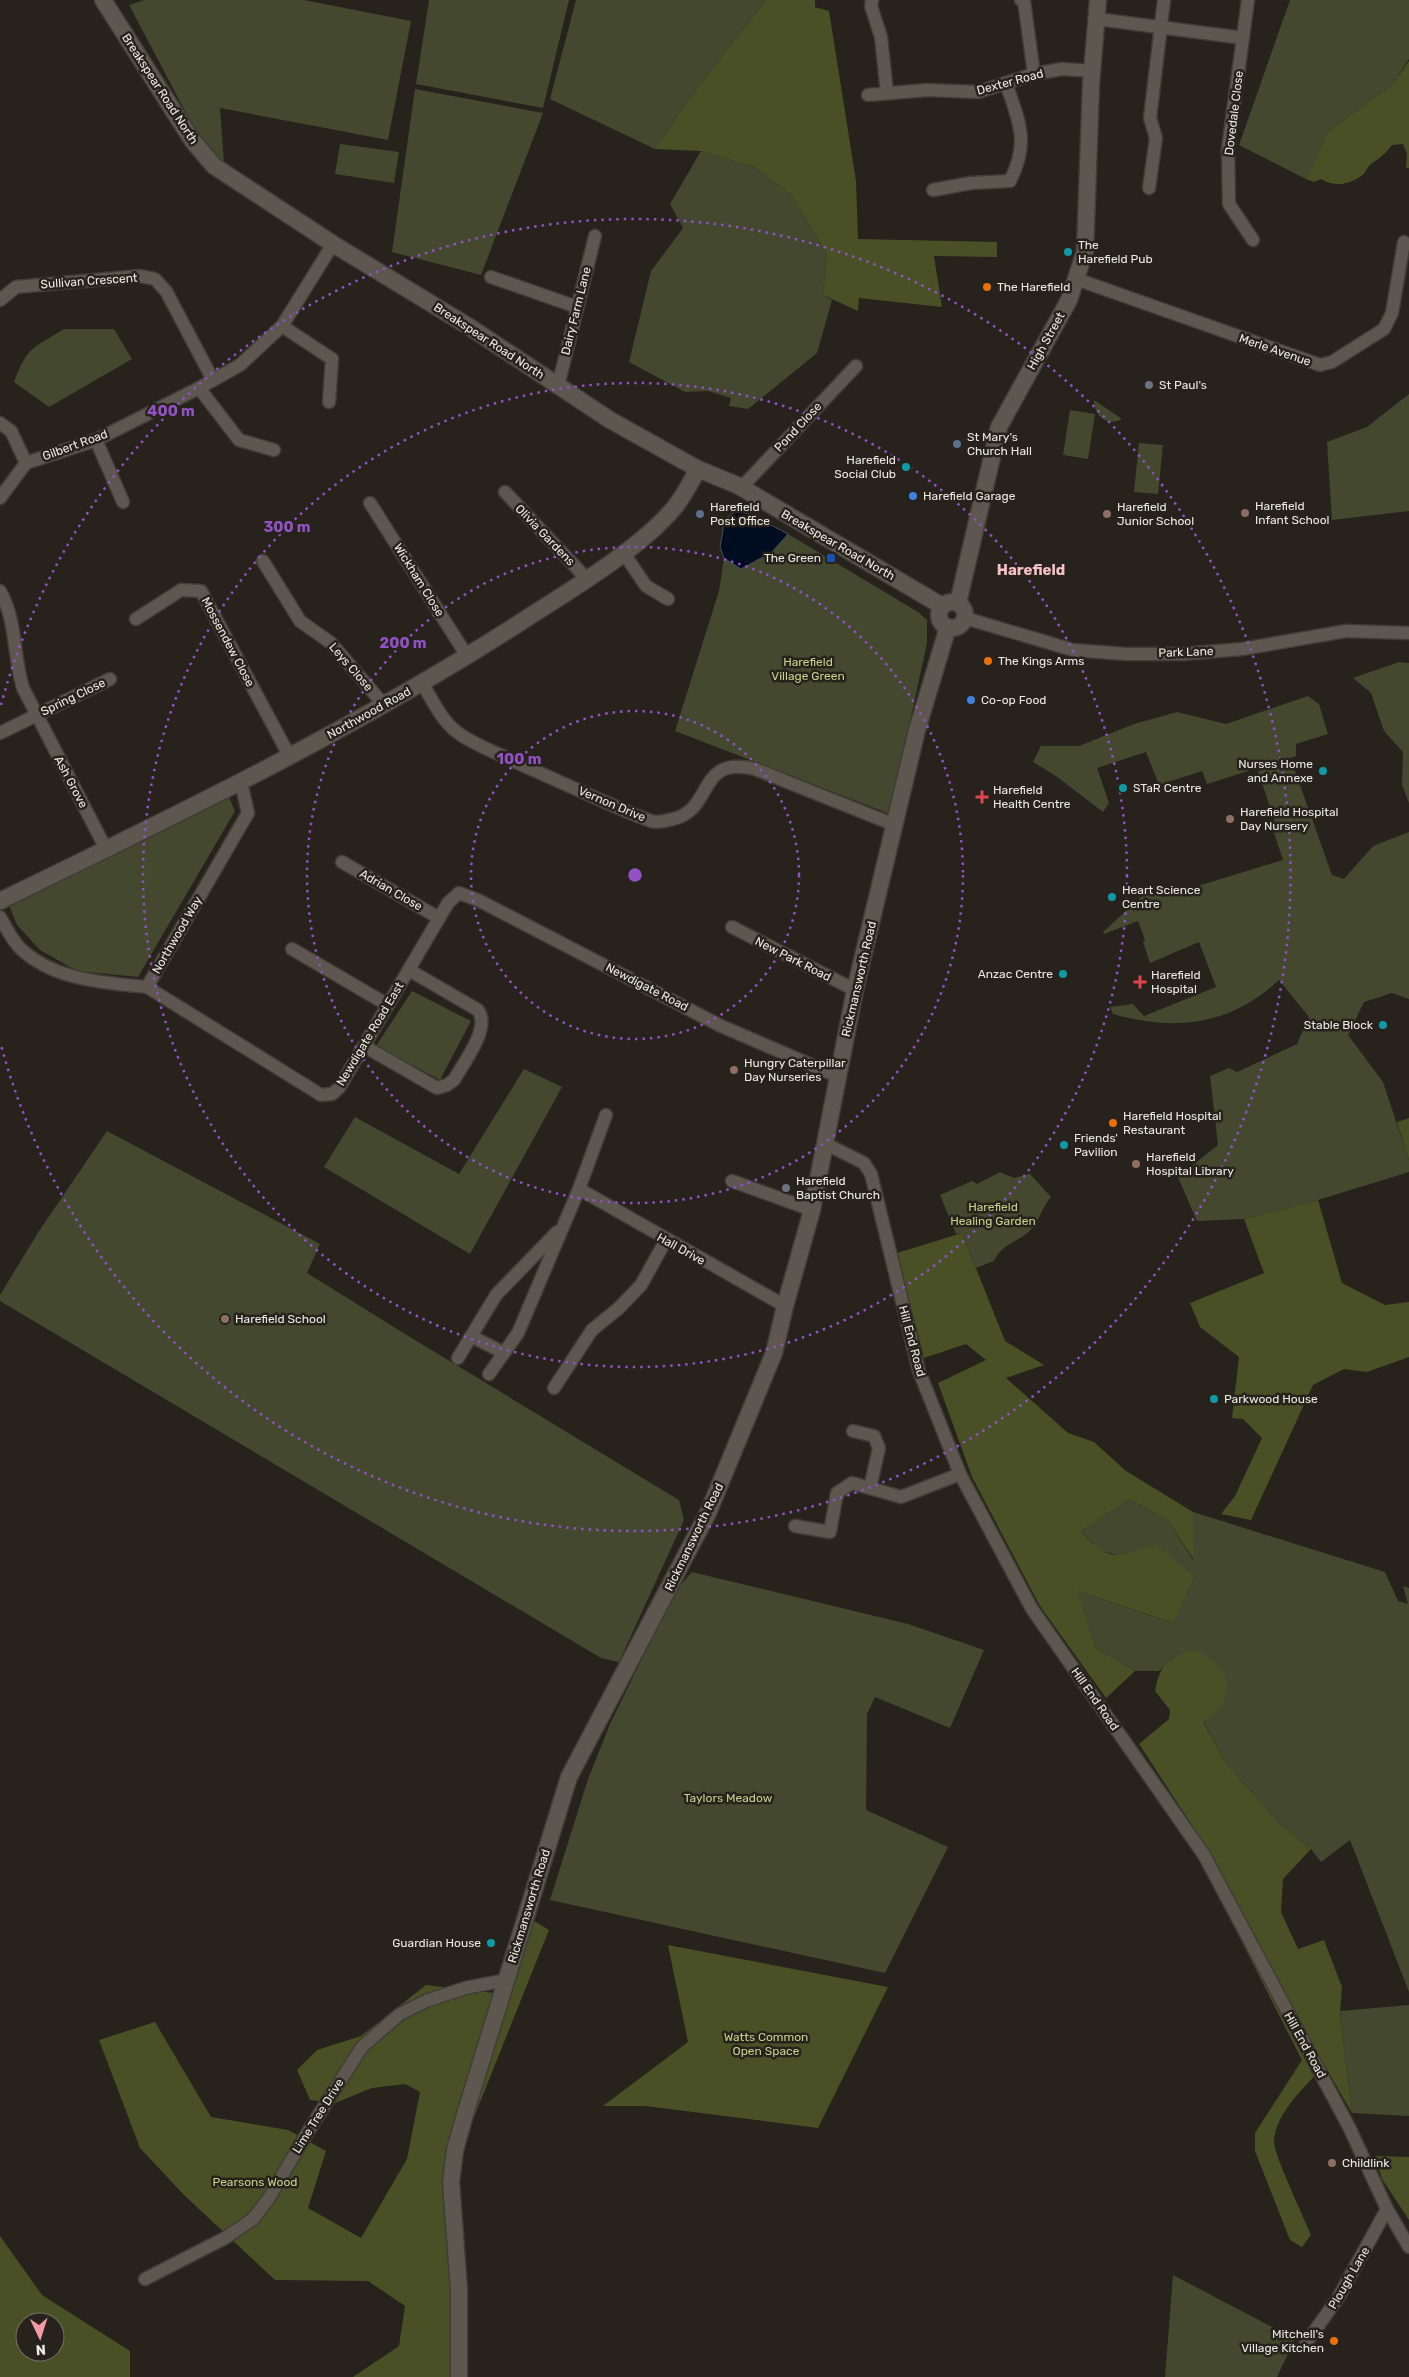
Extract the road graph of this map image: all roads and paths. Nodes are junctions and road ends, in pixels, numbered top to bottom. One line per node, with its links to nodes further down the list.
1 (103, 0): 20 (street, Breakspear Road North)
2 (872, 0): 13 (street)
3 (1021, 0): 11 (street)
4 (1098, 0): 7 (street, High Street)
5 (1164, 0): 8 (street)
6 (1248, 0): 9 (street, Dovedale Close)
7 (1097, 19): 8 (street); 10 (street, High Street)
8 (1160, 27): 9 (street); 15 (street)
9 (1243, 38): 18 (street, Dovedale Close)
10 (1092, 71): 11 (street, Dexter Road); 22 (street, High Street)
11 (1034, 74): 12 (street, Dexter Road)
12 (1006, 83): 13 (street, Dexter Road); 16 (street)
13 (886, 93): 14 (street, Dexter Road)
14 (868, 95)
15 (1149, 188)
16 (932, 190)
17 (594, 236): 24 (street, Dairy Farm Lane)
18 (1253, 240)
19 (1404, 242): 22 (street, Merle Avenue)
20 (333, 244): 25 (street, Gilbert Road); 28 (street, Breakspear Road North)
21 (491, 277): 24 (street)
22 (1076, 279): 46 (street, High Street)
23 (0, 300): 27 (street, Sullivan Crescent)
24 (577, 307): 28 (street, Dairy Farm Lane)
25 (282, 326): 27 (street, Gilbert Road); 30 (street)
26 (856, 366): 36 (street, Pond Close)
27 (213, 380): 29 (street, Gilbert Road)
28 (558, 386): 35 (street, Breakspear Road North)
29 (199, 388): 32 (street, Gilbert Road); 33 (street)
30 (329, 402)
31 (0, 423): 34 (street)
32 (96, 440): 34 (street, Gilbert Road); 39 (street)
33 (274, 450)
34 (26, 463): 38 (street, Gilbert Road)
35 (698, 469): 36 (street, Breakspear Road North); 41 (street, Northwood Road)
36 (741, 488): 46 (street, Breakspear Road North)
37 (505, 492): 43 (street, Olivia Gardens)
38 (0, 498)
39 (123, 502)
40 (370, 503): 51 (street, Wickham Close)
41 (623, 552): 43 (street, Northwood Road); 45 (street)
42 (263, 560): 54 (street, Leys Close)
43 (586, 578): 51 (street, Northwood Road)
44 (0, 591): 55 (street, Ash Grove)
45 (668, 599)
46 (950, 604): 47 (street); 49 (street)
47 (965, 618): 49 (street); 50 (street, Park Lane)
48 (136, 619): 57 (street, Mossendew Close)
49 (948, 627): 59 (street, Rickmansworth Road)
50 (1409, 633)
51 (467, 656): 53 (street, Northwood Road)
52 (110, 679): 55 (street, Spring Close)
53 (422, 683): 54 (street, Northwood Road); 59 (street, Vernon Drive)
54 (384, 705): 57 (street, Northwood Road)
55 (36, 716): 56 (street); 60 (street, Ash Grove)
56 (0, 733)
57 (290, 757): 58 (street, Northwood Road)
58 (241, 782): 60 (street, Northwood Road); 69 (street, Northwood Way)
59 (895, 825): 70 (street, Rickmansworth Road)
60 (106, 850): 63 (street, Northwood Road)
61 (342, 862): 65 (street, Adrian Close)
62 (459, 893): 65 (street, Newdigate Road East); 73 (street, Newdigate Road)
63 (0, 901)
64 (0, 917): 69 (street, Northwood Way)
65 (439, 918): 68 (street, Newdigate Road East)
66 (732, 927): 70 (street, New Park Road)
67 (292, 950): 71 (street)
68 (409, 970): 71 (street, Newdigate Road East); 72 (street)
69 (147, 987): 72 (street, Newdigate Road East)
70 (855, 990): 73 (street, Rickmansworth Road)
71 (388, 1005): 72 (street, Newdigate Road East)
72 (364, 1046)
73 (837, 1076): 75 (street, Rickmansworth Road)
74 (606, 1114): 77 (street)
75 (826, 1144): 78 (street, Rickmansworth Road); 88 (street, Hill End Road)
76 (732, 1182): 78 (street)
77 (579, 1189): 79 (street); 80 (street, Hall Drive)
78 (812, 1210): 81 (street, Rickmansworth Road)
79 (562, 1227): 82 (street); 83 (street)
80 (666, 1240): 81 (street, Hall Drive); 86 (street)
81 (784, 1306): 91 (street, Rickmansworth Road)
82 (471, 1336): 83 (street); 84 (street)
83 (504, 1354): 85 (street)
84 (458, 1358)
85 (489, 1374)
86 (554, 1388)
87 (853, 1431): 89 (street)
88 (960, 1474): 89 (street); 92 (street, Hill End Road)
89 (870, 1488): 90 (street)
90 (795, 1526)
91 (506, 1980): 94 (street, Lime Tree Drive); 96 (street, Rickmansworth Road)
92 (1387, 2209): 93 (street, Hill End Road); 95 (street, Plough Lane)
93 (1409, 2247)
94 (146, 2279)
95 (1306, 2343)
96 (459, 2377)

